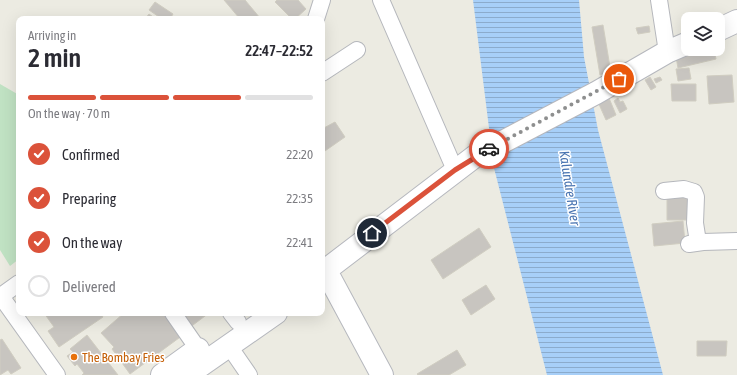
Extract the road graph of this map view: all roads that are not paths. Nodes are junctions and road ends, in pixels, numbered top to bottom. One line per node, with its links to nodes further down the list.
1 (322, 0): 4 (street)
2 (381, 0): 11 (street)
3 (659, 0): 9 (street)
4 (317, 16)
5 (737, 21): 6 (street)
6 (725, 27)
7 (681, 46): 9 (street)
8 (357, 50): 10 (street)
9 (667, 52): 11 (street)
10 (325, 71)
11 (455, 170): 14 (street)
12 (664, 191): 13 (street)
13 (737, 241)
14 (325, 268)
15 (325, 274): 27 (street)
16 (16, 285): 17 (street)
17 (0, 295): 23 (street)
18 (175, 316): 22 (street)
19 (240, 316): 22 (street)
20 (272, 316): 21 (street)
21 (229, 346): 25 (street); 26 (street)
22 (198, 350): 24 (street)
23 (56, 375)
24 (162, 375)
25 (187, 375)
26 (249, 375)
27 (382, 375)

